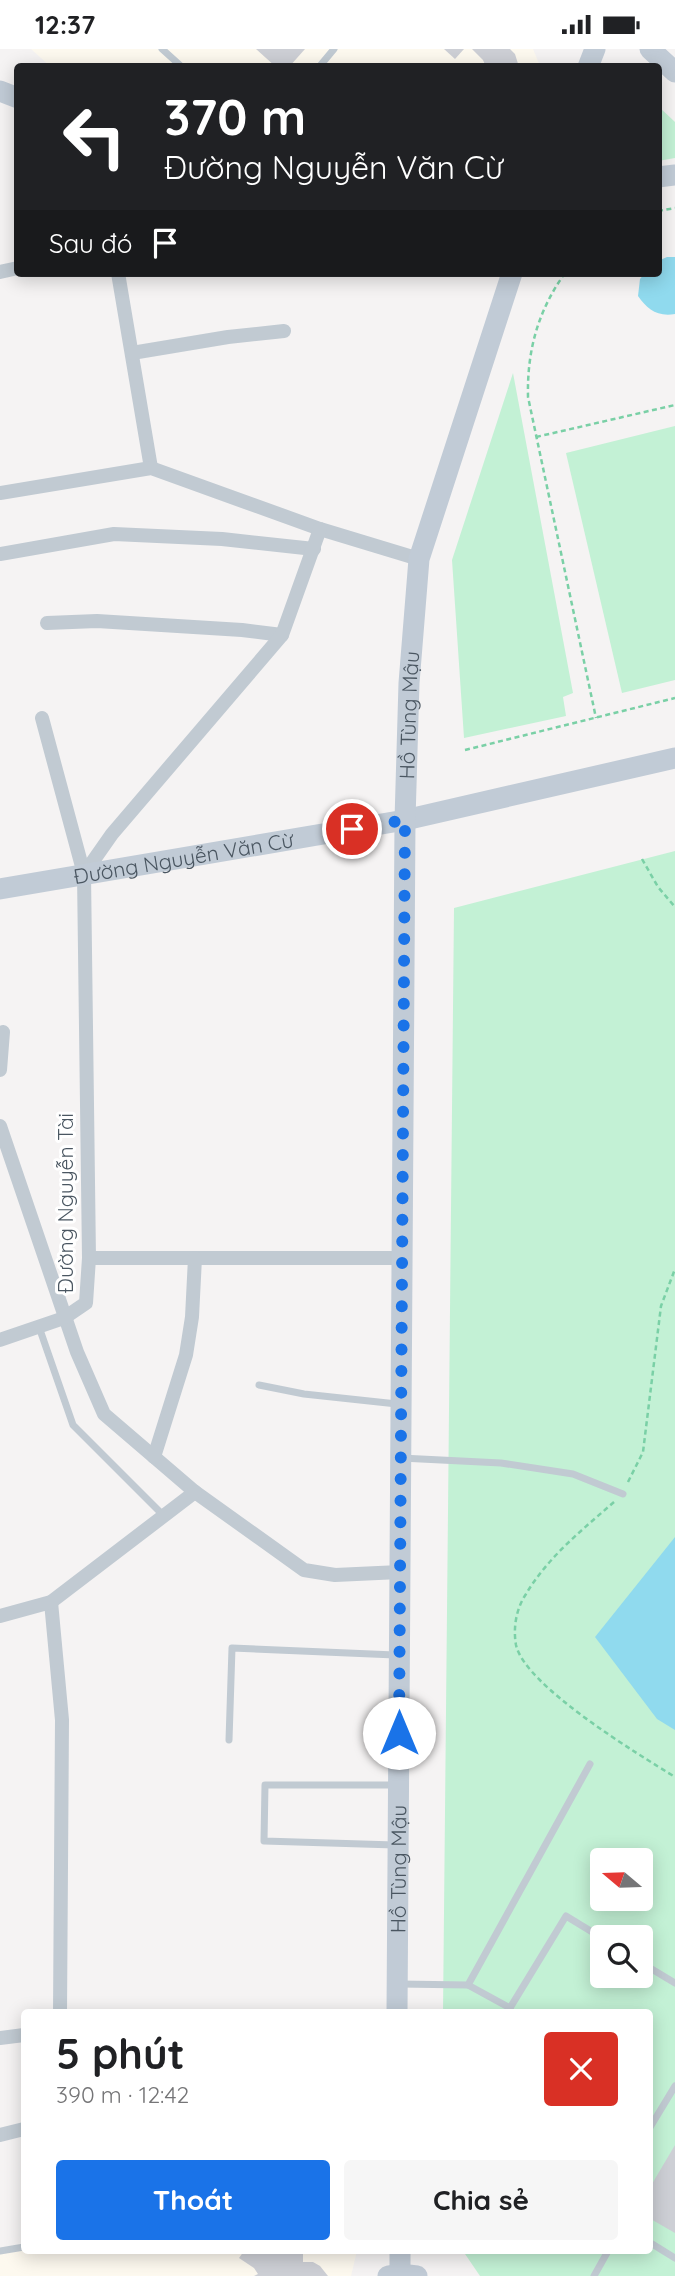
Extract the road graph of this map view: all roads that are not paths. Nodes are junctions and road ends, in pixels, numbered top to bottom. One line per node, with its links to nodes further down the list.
1 (162, 49): 4 (lane)
2 (334, 49): 5 (lane)
3 (650, 49): 6 (main road)
4 (178, 63)
5 (322, 63)
6 (675, 72)
7 (119, 277): 10 (street)
8 (508, 277): 16 (main road, Hồ Tùng Mậu)
9 (284, 331): 10 (street)
10 (132, 353): 11 (street)
11 (151, 468): 12 (street); 13 (street)
12 (0, 493)
13 (320, 529): 14 (street); 16 (street)
14 (314, 548): 15 (street); 18 (street)
15 (0, 554)
16 (419, 559): 21 (main road, Hồ Tùng Mậu)
17 (47, 623): 18 (street)
18 (282, 635): 22 (street)
19 (43, 718): 22 (street, Đường Nguyễn Tài)
20 (675, 758): 21 (main road, Đường Nguyễn Văn Cừ)
21 (405, 820): 22 (main road, Đường Nguyễn Văn Cừ); 29 (main road, Hồ Tùng Mậu)
22 (84, 874): 23 (main road, Đường Nguyễn Văn Cừ); 27 (street, Đường Nguyễn Tài)
23 (0, 889)
24 (3, 1032): 25 (street)
25 (0, 1070)
26 (0, 1126): 30 (street)
27 (89, 1258): 28 (street); 30 (street, Đường Nguyễn Tài)
28 (195, 1258): 29 (street); 35 (street)
29 (402, 1258): 34 (main road, Hồ Tùng Mậu)
30 (64, 1318): 31 (street); 35 (street, Đường Nguyễn Tài)
31 (39, 1326): 32 (street); 39 (lane)
32 (0, 1340)
33 (259, 1385): 34 (lane)
34 (401, 1404): 36 (main road, Hồ Tùng Mậu)
35 (153, 1457): 37 (street, Đường Nguyễn Tài)
36 (401, 1458): 38 (lane); 40 (main road, Hồ Tùng Mậu)
37 (195, 1492): 39 (street); 40 (street, Đường Nguyễn Tài)
38 (622, 1494)
39 (164, 1516): 41 (street)
40 (400, 1572): 43 (main road, Hồ Tùng Mậu)
41 (51, 1602): 42 (street); 53 (street)
42 (0, 1616)
43 (400, 1655): 44 (lane); 46 (main road, Hồ Tùng Mậu)
44 (229, 1740)
45 (590, 1764): 52 (lane)
46 (399, 1785): 47 (main road, Hồ Tùng Mậu); 47 (lane)
47 (399, 1845): 51 (main road, Hồ Tùng Mậu)
48 (590, 1931): 56 (lane)
49 (653, 1970): 50 (lane)
50 (675, 1983)
51 (398, 1984): 52 (lane); 54 (main road, Hồ Tùng Mậu)
52 (468, 1985): 55 (lane)
53 (60, 2009)
54 (397, 2009)
55 (507, 2009)
56 (510, 2009)
57 (21, 2035): 58 (street)
58 (0, 2038)
59 (675, 2086): 60 (lane)
60 (653, 2122)
61 (21, 2130): 62 (street)
62 (0, 2135)
63 (653, 2244): 68 (lane)
64 (21, 2248): 65 (lane)
65 (0, 2251)
66 (400, 2254): 69 (main road)
67 (606, 2254): 70 (lane)
68 (675, 2257)
69 (402, 2275)
70 (594, 2276)

